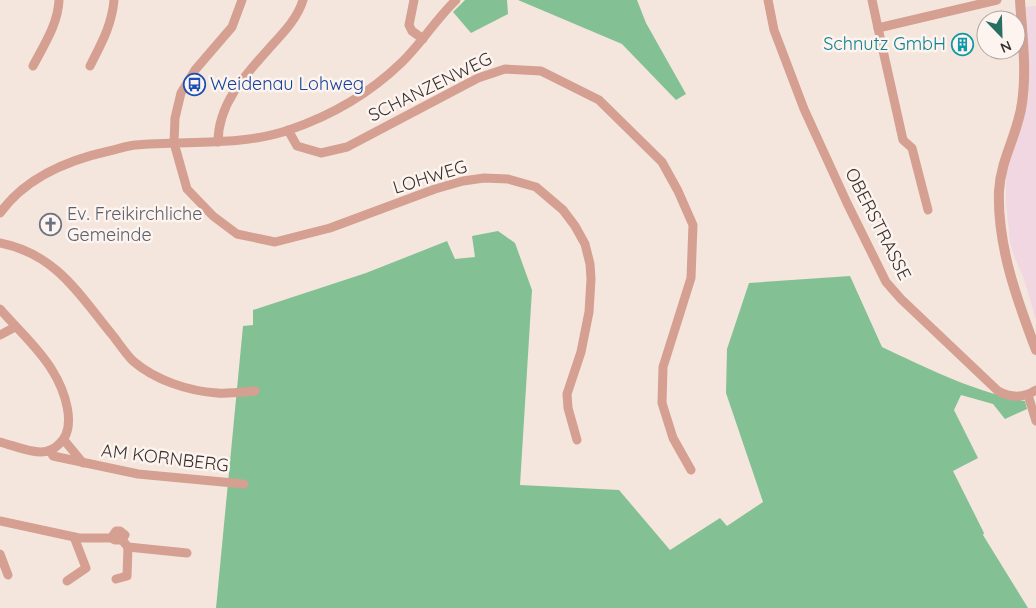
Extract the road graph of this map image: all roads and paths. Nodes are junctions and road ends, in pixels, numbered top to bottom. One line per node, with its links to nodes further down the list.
1 (59, 0): 13 (street)
2 (114, 0): 14 (street)
3 (242, 0): 17 (street, LOHWEG)
4 (303, 0): 16 (street)
5 (414, 0): 12 (street)
6 (456, 0): 12 (street)
7 (768, 0): 26 (street, OBERSTRASSE)
8 (872, 0): 11 (street)
9 (997, 0): 11 (street)
10 (1020, 0): 24 (street)
11 (878, 28): 18 (street)
12 (423, 40): 15 (street)
13 (33, 66)
14 (90, 66)
15 (288, 130): 16 (street); 33 (street, SCHANZENWEG)
16 (218, 142): 17 (street)
17 (174, 143): 19 (street); 29 (street, LOHWEG)
18 (928, 210)
19 (0, 213)
20 (0, 243): 25 (street)
21 (0, 309): 22 (street)
22 (15, 326): 23 (street); 28 (street)
23 (0, 335)
24 (1036, 350)
25 (255, 391)
26 (1032, 393): 27 (street)
27 (1036, 421)
28 (64, 440): 31 (street); 32 (street, AM KORNBERG)
29 (578, 440)
30 (0, 442): 31 (street, AM KORNBERG)
31 (50, 450): 32 (street, AM KORNBERG)
32 (83, 463): 34 (street, AM KORNBERG)
33 (691, 470)
34 (244, 484)
35 (0, 521): 36 (street)
36 (74, 537): 37 (street); 42 (street)
37 (125, 544): 38 (street); 41 (street)
38 (187, 553)
39 (0, 554): 40 (street)
40 (8, 575)
41 (116, 579)
42 (67, 581)

